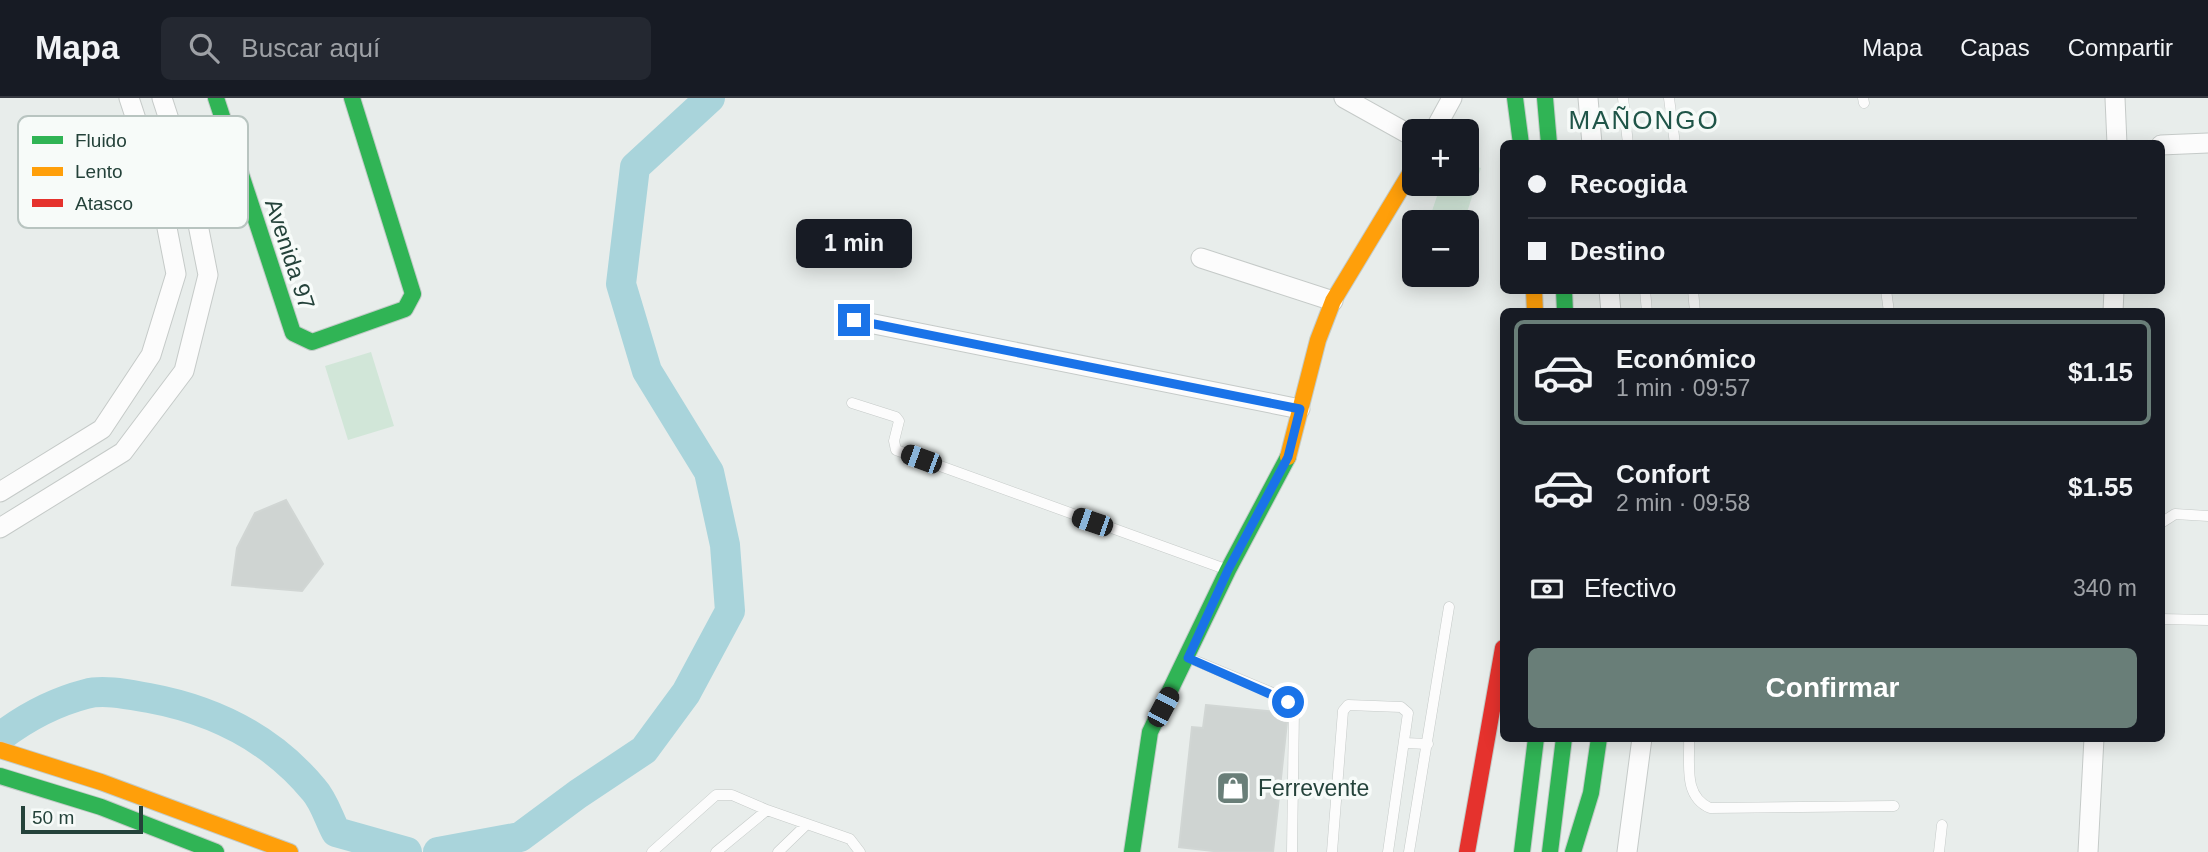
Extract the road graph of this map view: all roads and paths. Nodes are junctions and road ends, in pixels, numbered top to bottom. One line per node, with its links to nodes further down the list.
1 (129, 98): 13 (street)
2 (162, 98): 14 (street)
3 (216, 98): 15 (main road, Avenida 97)
4 (352, 98): 27 (main road, Avenida 97)
5 (1344, 98): 17 (street)
6 (1452, 98): 16 (street)
7 (1515, 98): 18 (main road)
8 (1545, 98): 19 (main road)
9 (1588, 98): 20 (street)
10 (1623, 98): 21 (lane)
11 (1669, 98): 22 (lane)
12 (2115, 98): 23 (street)
13 (135, 116)
14 (168, 116)
15 (222, 116)
16 (1441, 119)
17 (1402, 130)
18 (1520, 140)
19 (1549, 140)
20 (1592, 140)
21 (1628, 140)
22 (1674, 140)
23 (2117, 140)
24 (2208, 143): 25 (street)
25 (2165, 145)
26 (1402, 187): 31 (main road)
27 (248, 196)
28 (167, 228): 35 (street)
29 (199, 228): 38 (street)
30 (1201, 258): 31 (street)
31 (1333, 301): 34 (main road)
32 (854, 320): 34 (street)
33 (852, 403): 39 (lane)
34 (1300, 409): 39 (main road)
35 (0, 492)
36 (2208, 516): 37 (lane)
37 (2165, 520)
38 (0, 528)
39 (1228, 570): 43 (main road)
40 (1449, 607): 52 (lane)
41 (2165, 619): 42 (lane)
42 (2208, 620)
43 (1188, 658): 68 (main road); 69 (lane)
44 (1500, 665): 59 (main road)
45 (1536, 742): 75 (main road)
46 (1564, 742): 76 (main road)
47 (1598, 742): 77 (main road)
48 (1641, 742): 78 (street)
49 (1689, 742): 55 (lane)
50 (2094, 742): 80 (street)
51 (1405, 743): 52 (lane); 70 (lane); 71 (lane)
52 (1428, 744): 72 (lane)
53 (0, 750): 63 (main road)
54 (0, 776): 60 (main road)
55 (1894, 806)
56 (767, 810): 58 (lane); 64 (lane); 65 (lane)
57 (1942, 825): 79 (lane)
58 (805, 826): 66 (lane); 67 (lane)
59 (1470, 834): 73 (lane); 74 (main road)
60 (179, 838): 61 (lane); 62 (main road)
61 (193, 852)
62 (216, 852)
63 (290, 852)
64 (652, 852)
65 (716, 852)
66 (778, 852)
67 (860, 852)
68 (1132, 852)
69 (1292, 852)
70 (1332, 852)
71 (1388, 852)
72 (1409, 852)
73 (1452, 852)
74 (1467, 852)
75 (1522, 852)
76 (1550, 852)
77 (1573, 852)
78 (1627, 852)
79 (1939, 852)
80 (2088, 852)

